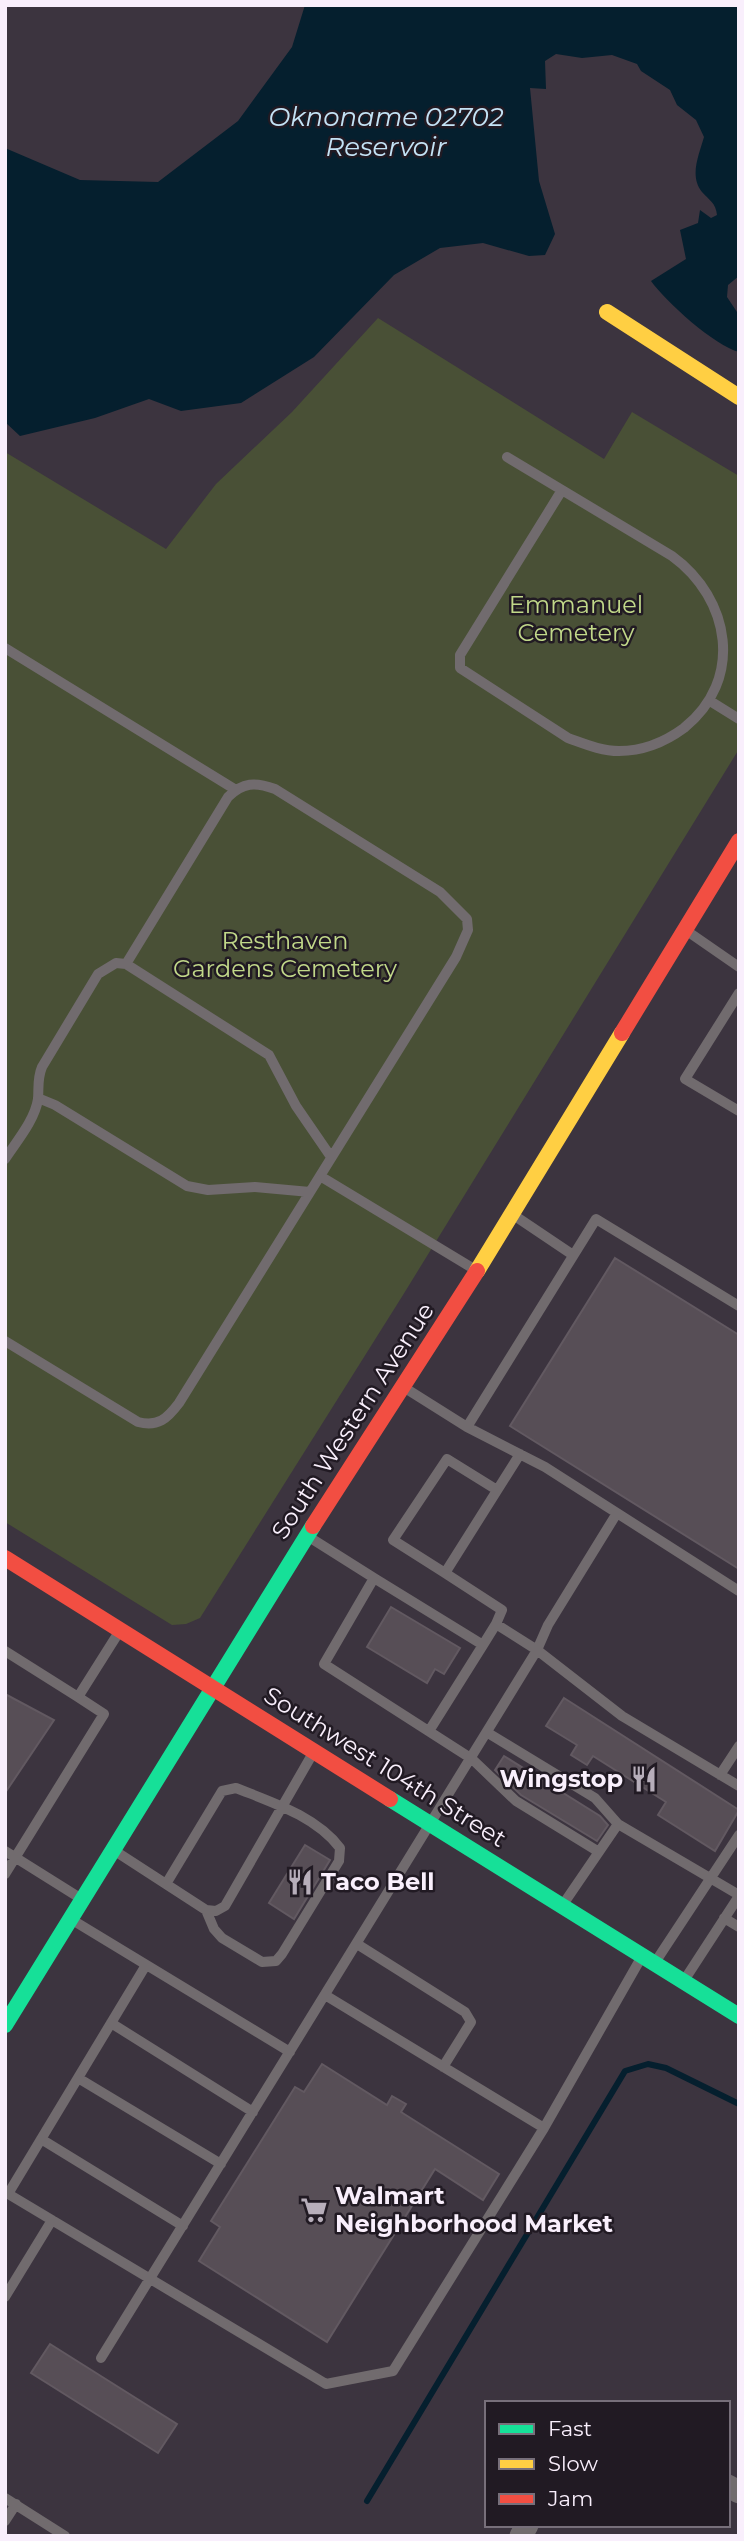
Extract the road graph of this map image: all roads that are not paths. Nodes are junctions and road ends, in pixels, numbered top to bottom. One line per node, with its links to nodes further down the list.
1 (607, 312): 2 (main road)
2 (739, 397)
3 (507, 457): 4 (lane)
4 (562, 490): 6 (lane); 6 (lane)
5 (5, 648): 8 (lane)
6 (710, 701): 7 (lane)
7 (739, 719)
8 (236, 790): 11 (lane); 16 (lane)
9 (739, 841): 10 (main road, South Western Avenue)
10 (684, 929): 12 (lane); 20 (main road, South Western Avenue)
11 (126, 964): 14 (lane); 16 (lane)
12 (739, 967)
13 (739, 993): 15 (lane)
14 (38, 1098): 17 (lane); 19 (lane)
15 (739, 1111)
16 (331, 1157): 18 (lane)
17 (5, 1159)
18 (320, 1176): 19 (lane); 22 (lane)
19 (310, 1192): 24 (lane)
20 (512, 1214): 21 (lane); 22 (main road, South Western Avenue)
21 (573, 1255): 23 (lane); 26 (lane)
22 (477, 1270): 25 (main road, South Western Avenue)
23 (739, 1306)
24 (5, 1341)
25 (403, 1387): 26 (lane); 30 (main road, South Western Avenue)
26 (467, 1427): 27 (lane)
27 (520, 1454): 28 (lane); 29 (lane)
28 (497, 1490): 32 (lane); 32 (lane)
29 (617, 1513): 34 (lane); 38 (lane)
30 (307, 1535): 33 (lane); 40 (main road, South Western Avenue)
31 (5, 1558): 36 (main road, Southwest 104th Street)
32 (445, 1573): 35 (lane)
33 (374, 1578): 37 (lane); 42 (lane)
34 (739, 1591)
35 (496, 1624): 37 (lane); 38 (lane)
36 (121, 1629): 40 (main road, Southwest 104th Street); 41 (lane)
37 (483, 1645): 42 (lane)
38 (537, 1650): 43 (lane); 47 (lane)
39 (5, 1651): 41 (lane)
40 (213, 1686): 45 (main road, Southwest 104th Street); 53 (main road, South Western Avenue)
41 (78, 1697): 56 (lane)
42 (429, 1731): 46 (lane)
43 (488, 1733): 46 (lane); 51 (lane)
44 (739, 1746): 47 (lane)
45 (315, 1750): 49 (lane); 50 (main road, Southwest 104th Street)
46 (472, 1759): 50 (lane); 55 (lane)
47 (720, 1775): 48 (lane)
48 (739, 1786)
49 (283, 1806): 59 (lane); 63 (lane); 63 (lane)
50 (431, 1823): 62 (main road, Southwest 104th Street); 67 (lane)
51 (618, 1824): 55 (lane); 58 (lane)
52 (739, 1835): 58 (lane)
53 (113, 1849): 59 (lane); 61 (main road, South Western Avenue)
54 (5, 1851): 56 (lane)
55 (599, 1852): 62 (lane)
56 (16, 1857): 57 (lane); 61 (lane)
57 (5, 1874)
58 (710, 1878): 60 (lane); 68 (lane)
59 (166, 1884): 63 (lane)
60 (739, 1895): 64 (lane)
61 (82, 1899): 65 (main road, South Western Avenue)
62 (563, 1906): 68 (main road, Southwest 104th Street)
63 (206, 1910)
64 (724, 1918): 66 (lane); 70 (lane)
65 (71, 1919): 69 (lane); 74 (main road, South Western Avenue)
66 (739, 1927)
67 (357, 1944): 71 (lane); 76 (lane)
68 (648, 1959): 70 (main road, Southwest 104th Street); 79 (lane)
69 (146, 1965): 73 (lane); 75 (lane)
70 (683, 1981): 72 (main road, Southwest 104th Street)
71 (325, 1995): 75 (lane); 76 (lane)
72 (739, 2016)
73 (111, 2023): 77 (lane); 78 (lane)
74 (5, 2025)
75 (290, 2052): 78 (lane)
76 (443, 2067): 79 (lane)
77 (78, 2078): 80 (lane); 81 (lane)
78 (253, 2112): 81 (lane)
79 (544, 2128): 85 (lane)
80 (41, 2139): 82 (lane); 84 (lane)
81 (221, 2164): 84 (lane)
82 (6, 2193): 83 (lane)
83 (52, 2220): 85 (lane); 86 (lane)
84 (183, 2226): 85 (lane)
85 (150, 2279): 87 (lane)
86 (5, 2297)
87 (101, 2358)
88 (5, 2498): 89 (lane)
89 (16, 2504): 90 (lane); 91 (lane)
90 (5, 2521)
91 (65, 2536)

